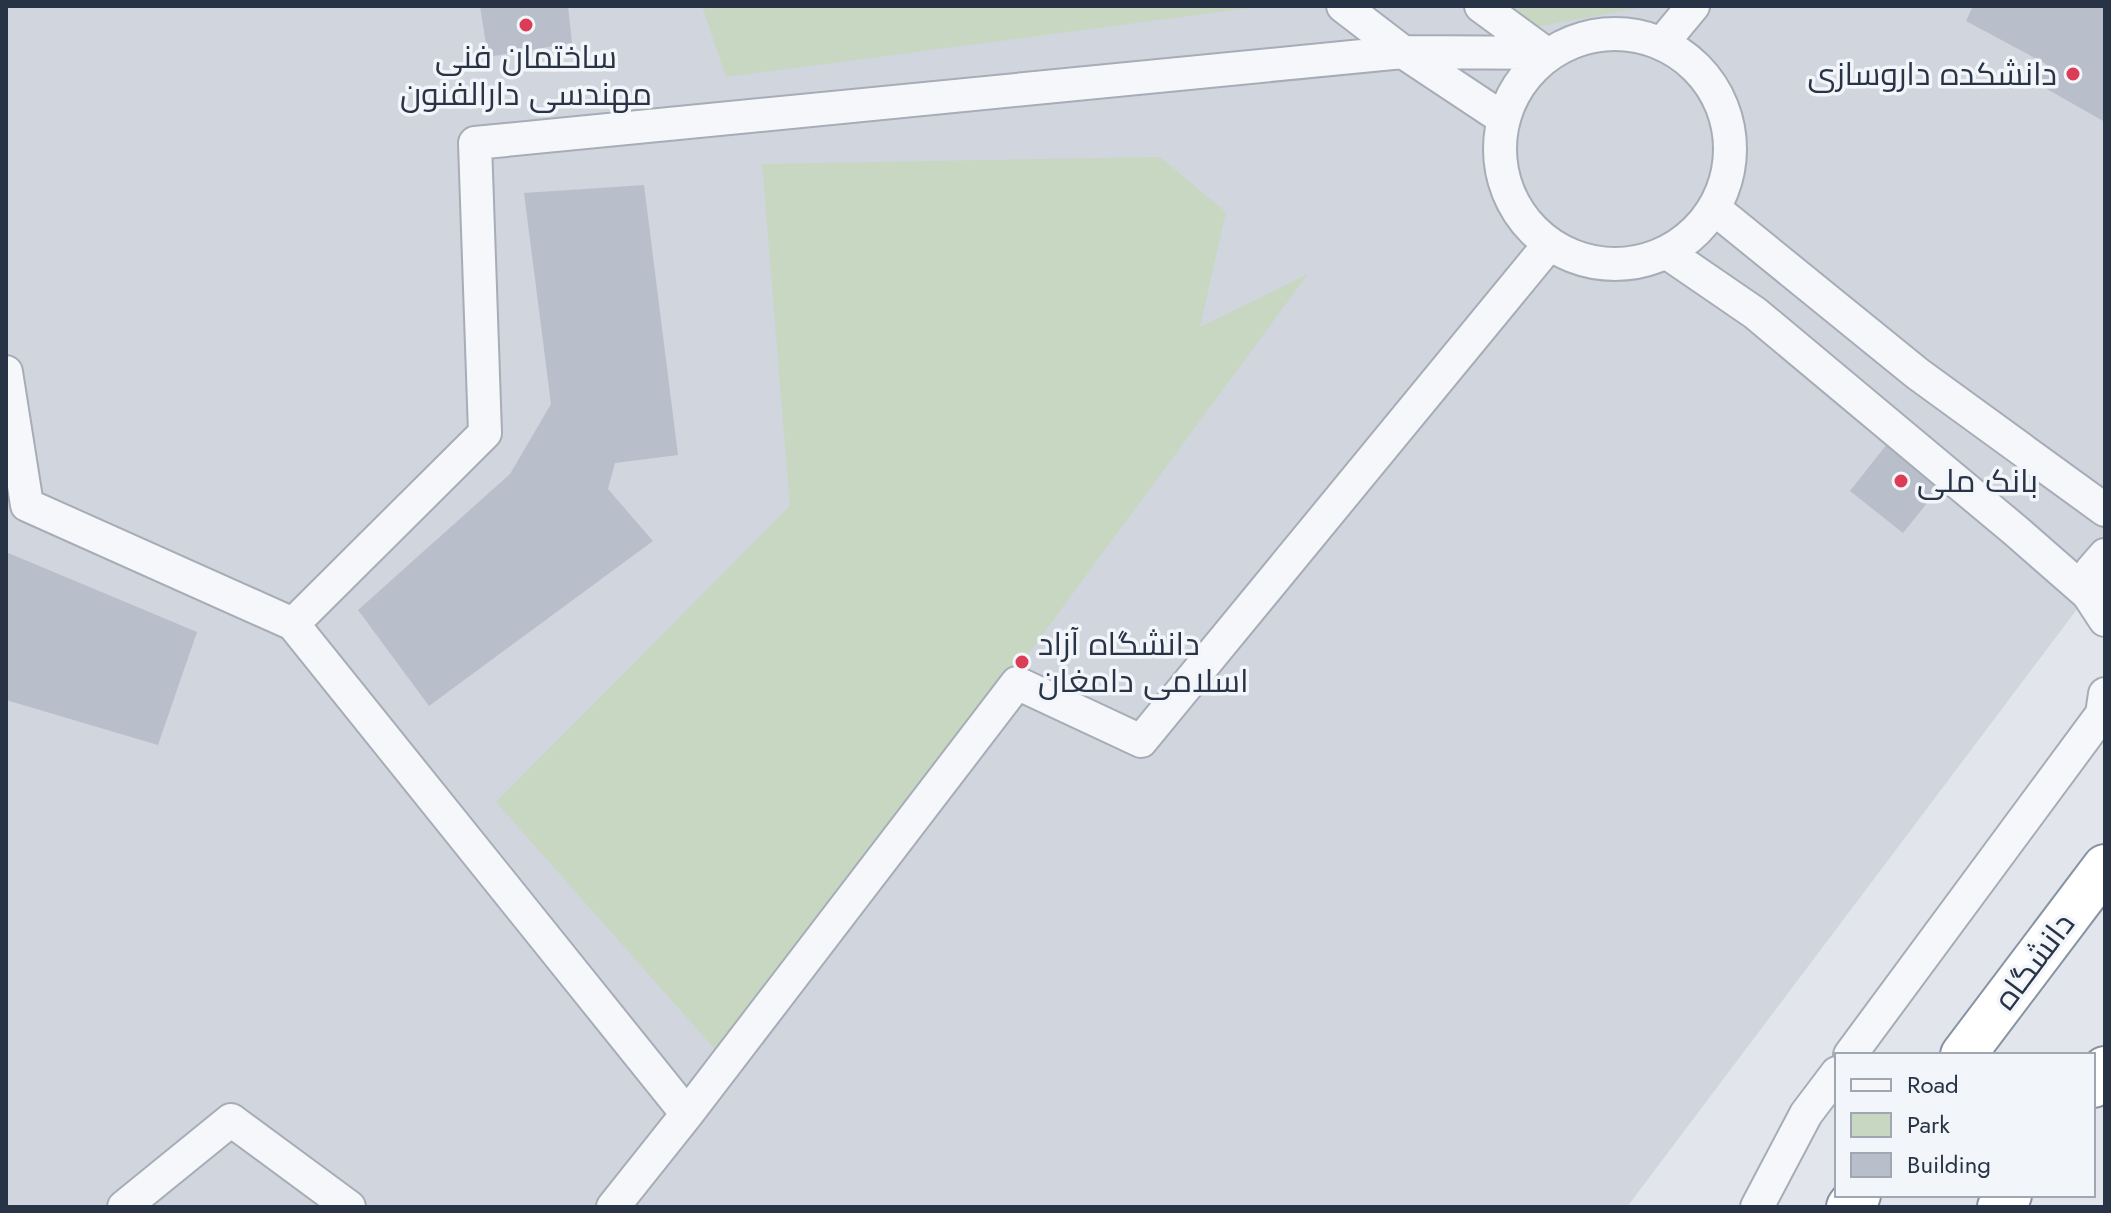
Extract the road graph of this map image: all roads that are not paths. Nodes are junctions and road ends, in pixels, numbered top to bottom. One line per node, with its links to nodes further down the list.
1 (1343, 6): 5 (street)
2 (1481, 6): 6 (street)
3 (1693, 6): 4 (street)
4 (1664, 41): 6 (street); 8 (street)
5 (1403, 52): 6 (street); 7 (street); 15 (street)
6 (1545, 53): 7 (street)
7 (1501, 117): 9 (street)
8 (1716, 210): 10 (street); 12 (street)
9 (1547, 247): 10 (street); 21 (street)
10 (1669, 254): 14 (street)
11 (6, 372): 15 (street)
12 (2105, 510)
13 (2105, 555): 14 (street)
14 (2096, 607)
15 (293, 624): 21 (street)
16 (2105, 694): 18 (street)
17 (2105, 867): 19 (highway, دانشگاه)
18 (1851, 1053)
19 (1965, 1053)
20 (1835, 1076): 25 (street)
21 (687, 1114): 24 (street)
22 (124, 1207): 23 (street)
23 (349, 1207)
24 (613, 1207)
25 (1757, 1207)

